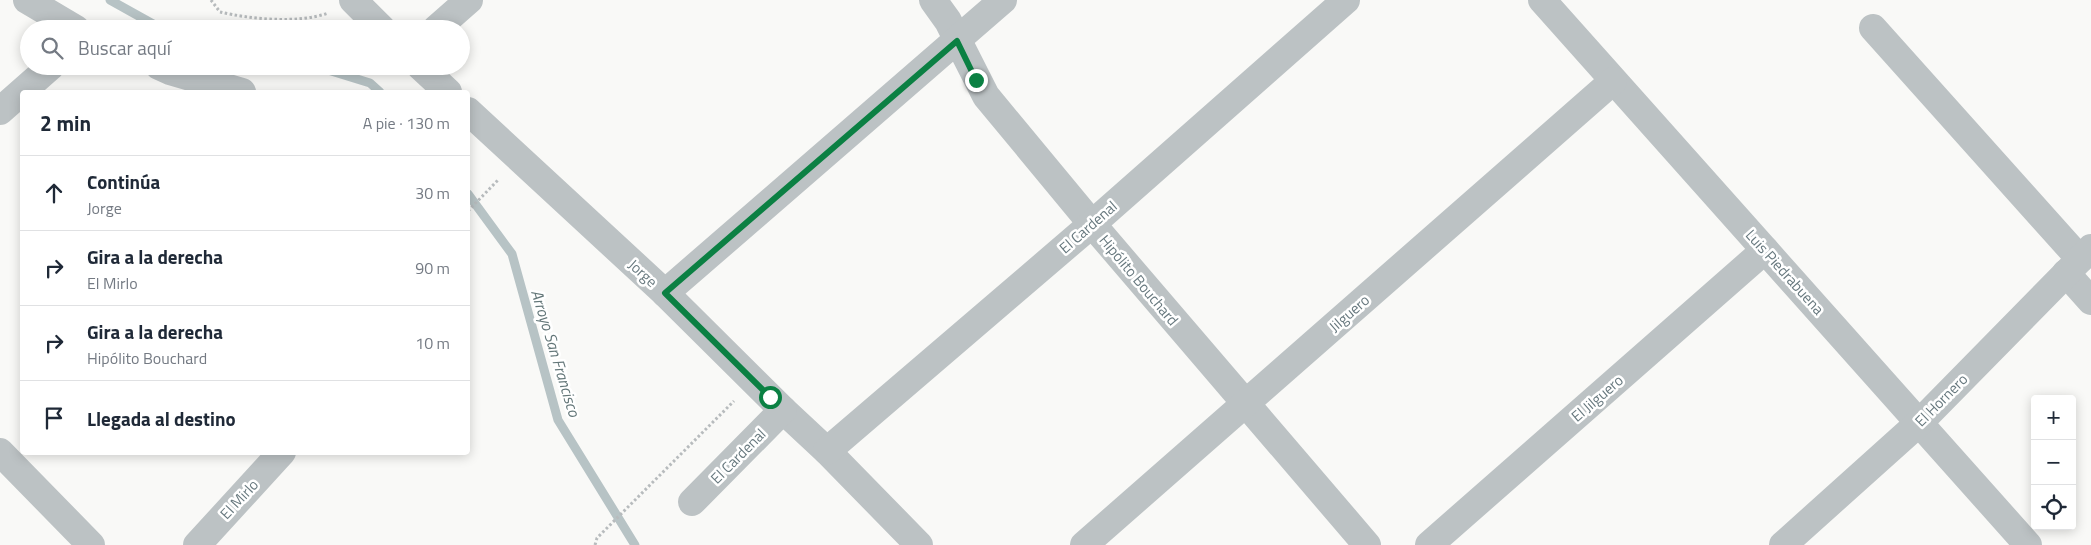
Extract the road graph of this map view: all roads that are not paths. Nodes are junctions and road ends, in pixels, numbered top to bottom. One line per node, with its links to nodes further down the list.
1 (27, 0): 8 (street)
2 (469, 0): 10 (street)
3 (933, 0): 12 (street, Hipólito Bouchard)
4 (1003, 0): 12 (street)
5 (1346, 0): 23 (street, El Cardenal)
6 (1542, 0): 16 (street, Luis Piedrabuena)
7 (343, 5): 9 (street)
8 (61, 20)
9 (367, 20)
10 (446, 20)
11 (1874, 28): 25 (street)
12 (957, 41): 23 (street, Hipólito Bouchard); 26 (street)
13 (41, 75): 17 (street)
14 (184, 75): 18 (street)
15 (430, 75): 19 (street)
16 (1613, 82): 24 (street, Luis Piedrabuena); 29 (street, Jilguero)
17 (24, 90)
18 (235, 90)
19 (446, 90)
20 (20, 93): 21 (street)
21 (0, 111)
22 (470, 113): 26 (street, Jorge)
23 (1092, 224): 29 (street, Hipólito Bouchard); 31 (street, El Cardenal)
24 (1765, 250): 30 (street, Luis Piedrabuena); 40 (street, El Jilguero)
25 (2079, 260): 27 (street); 30 (street, El Hornero)
26 (665, 293): 28 (street, Jorge)
27 (2091, 301)
28 (776, 404): 31 (street, Jorge); 34 (street, El Cardenal)
29 (1245, 404): 38 (street, Jilguero); 39 (street, Hipólito Bouchard)
30 (1920, 422): 41 (street, El Hornero); 42 (street, Luis Piedrabuena)
31 (827, 451): 37 (street, Jorge)
32 (0, 452): 35 (street)
33 (279, 455): 36 (street, El Mirlo)
34 (692, 502)
35 (92, 545)
36 (197, 545)
37 (919, 545)
38 (1084, 545)
39 (1367, 545)
40 (1429, 545)
41 (1783, 545)
42 (2028, 545)

